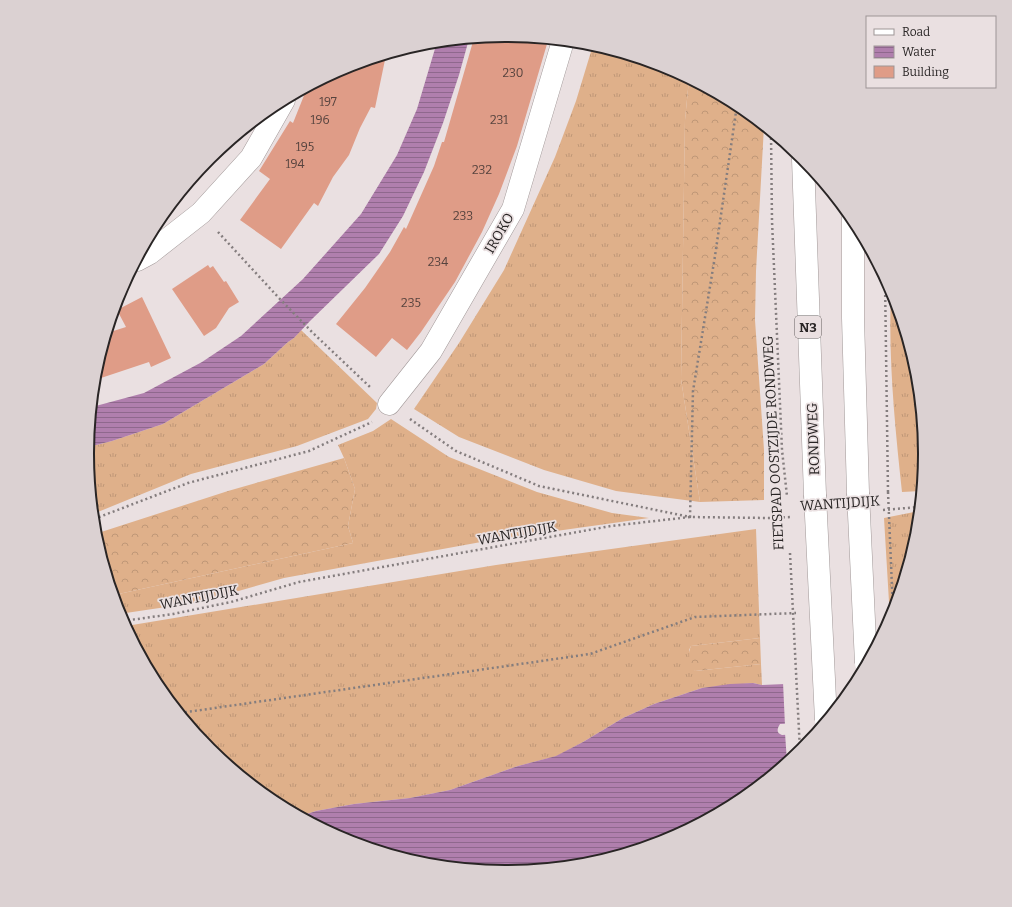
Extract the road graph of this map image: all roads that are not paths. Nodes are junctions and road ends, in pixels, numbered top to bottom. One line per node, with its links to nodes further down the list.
1 (561, 46): 6 (main road, IROKO)
2 (278, 110): 5 (main road)
3 (803, 170): 8 (main road, RONDWEG / N3, bridge)
4 (853, 233): 7 (main road, bridge)
5 (146, 255)
6 (389, 404)
7 (866, 653)
8 (826, 712)

